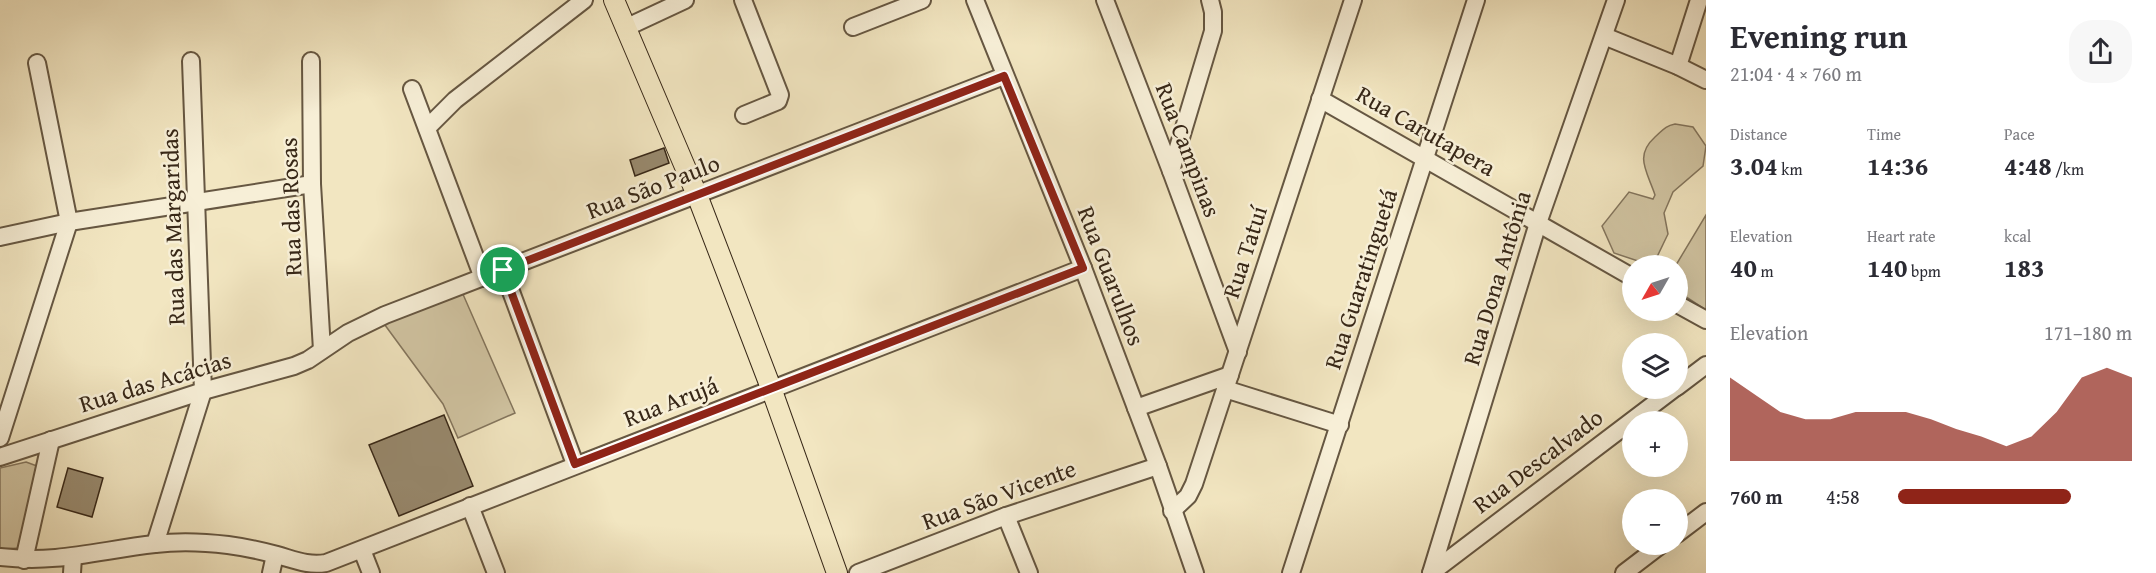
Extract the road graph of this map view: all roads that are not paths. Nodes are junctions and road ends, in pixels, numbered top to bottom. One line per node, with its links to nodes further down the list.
1 (584, 0): 25 (street)
2 (685, 0): 14 (street)
3 (743, 0): 24 (street)
4 (922, 0): 13 (street)
5 (975, 0): 20 (street, Rua Guarulhos)
6 (1105, 0): 27 (street, Rua Campinas)
7 (1210, 0): 27 (street)
8 (1353, 0): 23 (street, Rua Tatuí)
9 (1476, 0): 26 (street, Rua Guaratinguetá)
10 (1616, 0): 15 (street, Rua Dona Antônia)
11 (1700, 0): 19 (street)
12 (616, 3): 14 (main road)
13 (853, 27)
14 (625, 28): 29 (main road)
15 (1604, 36): 19 (street); 32 (street, Rua Dona Antônia)
16 (191, 61): 30 (street, Rua das Margaridas)
17 (311, 61): 28 (street, Rua das Rosas)
18 (37, 63): 31 (street)
19 (1678, 66): 21 (street)
20 (1004, 76): 29 (street, Rua São Paulo); 34 (street, Rua Guarulhos)
21 (1706, 80)
22 (412, 89): 25 (street)
23 (1320, 99): 26 (street, Rua Carutapera); 41 (street, Rua Tatuí)
24 (744, 115)
25 (427, 128): 37 (street)
26 (1425, 157): 32 (street, Rua Carutapera); 49 (street, Rua Guaratinguetá)
27 (1171, 171): 41 (street, Rua Campinas)
28 (312, 184): 30 (street); 40 (street, Rua das Rosas)
29 (697, 195): 35 (street, Rua São Paulo); 45 (main road)
30 (195, 201): 31 (street); 46 (street, Rua das Margaridas)
31 (69, 222): 33 (street); 50 (street)
32 (1538, 223): 36 (street, Rua Carutapera); 75 (street, Rua Dona Antônia)
33 (0, 237)
34 (1083, 268): 45 (street, Rua Arujá); 48 (street, Rua Guarulhos)
35 (503, 270): 37 (street, Rua São Paulo); 53 (street)
36 (1622, 271)
37 (483, 278): 40 (street, Rua São Paulo)
38 (1688, 310): 39 (street)
39 (1706, 320)
40 (322, 350): 46 (street, Rua das Acácias)
41 (1238, 352): 44 (street, Rua Tatuí)
42 (1706, 365): 43 (street, Rua Descalvado)
43 (1688, 379)
44 (1227, 382): 48 (street); 49 (street); 56 (street, Rua Tatuí)
45 (771, 388): 53 (street, Rua Arujá); 70 (main road)
46 (203, 391): 51 (street, Rua das Acácias); 60 (street, Rua das Margaridas)
47 (1661, 399): 75 (street, Rua Descalvado)
48 (1136, 408): 54 (street, Rua Guarulhos)
49 (1340, 425): 74 (street, Rua Guaratinguetá)
50 (0, 438)
51 (51, 440): 52 (street, Rua das Acácias); 65 (street)
52 (0, 457)
53 (575, 464): 55 (street, Rua Arujá)
54 (1158, 466): 56 (street, Rua Guarulhos); 58 (street, Rua São Vicente)
55 (470, 506): 61 (street, Rua Arujá); 69 (street)
56 (1172, 511): 73 (street, Rua Guarulhos)
57 (1706, 512): 59 (street)
58 (1006, 516): 71 (street, Rua São Vicente); 72 (street)
59 (1688, 526)
60 (155, 544): 62 (street, Rua Arujá); 66 (street, Rua Arujá)
61 (362, 550): 62 (street, Rua Arujá); 68 (street)
62 (275, 555): 67 (street)
63 (1648, 555): 76 (street)
64 (0, 557): 65 (street, Rua Arujá)
65 (24, 560): 66 (street, Rua Arujá)
66 (72, 565)
67 (271, 573)
68 (371, 573)
69 (496, 573)
70 (837, 573)
71 (858, 573)
72 (1029, 573)
73 (1195, 573)
74 (1291, 573)
75 (1431, 573)
76 (1624, 573)

